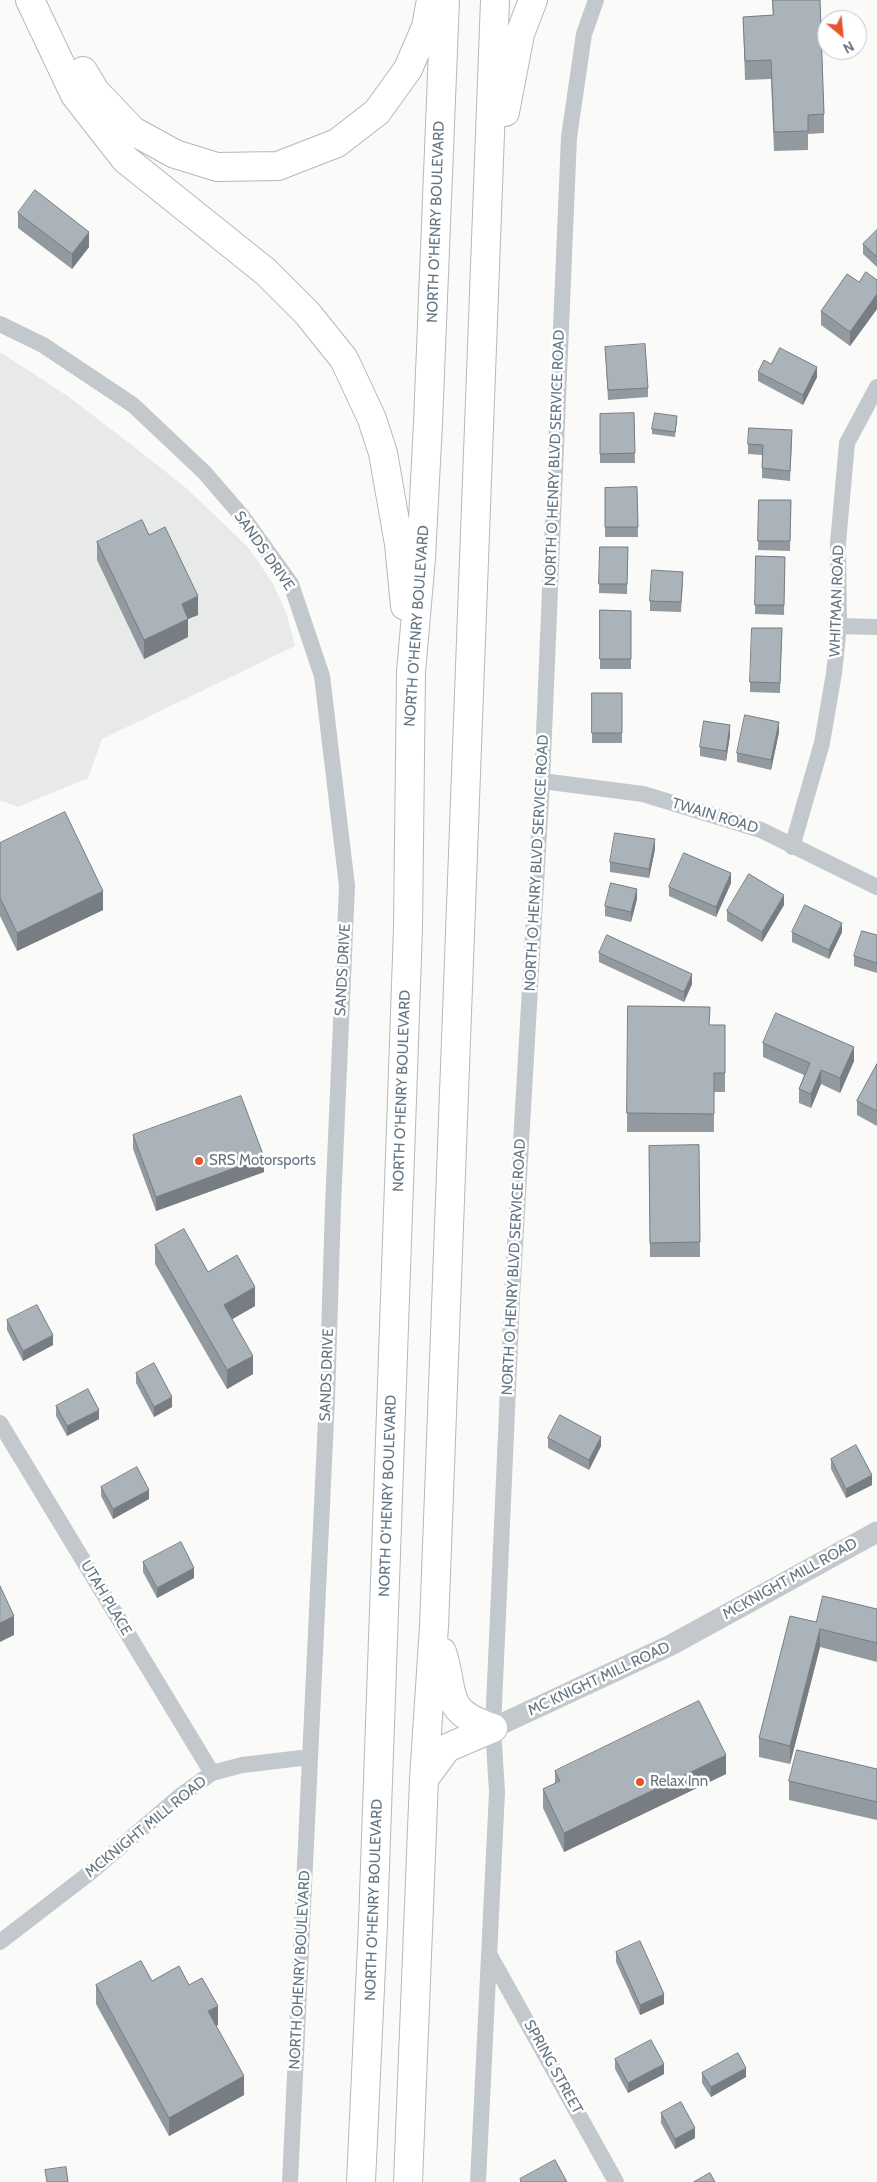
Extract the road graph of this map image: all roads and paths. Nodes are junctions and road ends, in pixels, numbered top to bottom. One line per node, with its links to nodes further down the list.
1 (30, 0): 13 (highway)
2 (48, 0): 3 (highway)
3 (431, 0)
4 (445, 0): 13 (highway, NORTH O'HENRY BOULEVARD)
5 (495, 0): 8 (highway)
6 (533, 0): 8 (highway)
7 (596, 0): 14 (street, NORTH O HENRY BLVD SERVICE ROAD)
8 (489, 200): 19 (highway)
9 (0, 324): 22 (street, SANDS DRIVE)
10 (877, 387): 11 (street, WHITMAN ROAD)
11 (839, 626): 12 (street); 15 (street, WHITMAN ROAD)
12 (877, 627)
13 (411, 672): 28 (highway, NORTH O'HENRY BOULEVARD)
14 (542, 781): 15 (street, TWAIN ROAD); 21 (street, NORTH O HENRY BLVD SERVICE ROAD)
15 (792, 847): 16 (street, TWAIN ROAD)
16 (877, 888)
17 (0, 1423): 23 (street, UTAH PLACE)
18 (877, 1532): 20 (street, MCKNIGHT MILL ROAD)
19 (434, 1626): 21 (highway); 24 (highway)
20 (703, 1627): 21 (street, MC KNIGHT MILL ROAD)
21 (493, 1728): 24 (highway); 26 (street)
22 (310, 1757): 23 (street, MCKNIGHT MILL ROAD); 27 (street, NORTH OHENRY BOULEVARD)
23 (212, 1773): 25 (street, MCKNIGHT MILL ROAD)
24 (424, 1779): 29 (highway)
25 (0, 1942)
26 (489, 1954): 30 (street); 31 (street, SPRING STREET)
27 (290, 2182)
28 (361, 2182)
29 (408, 2182)
30 (478, 2182)
31 (616, 2182)

